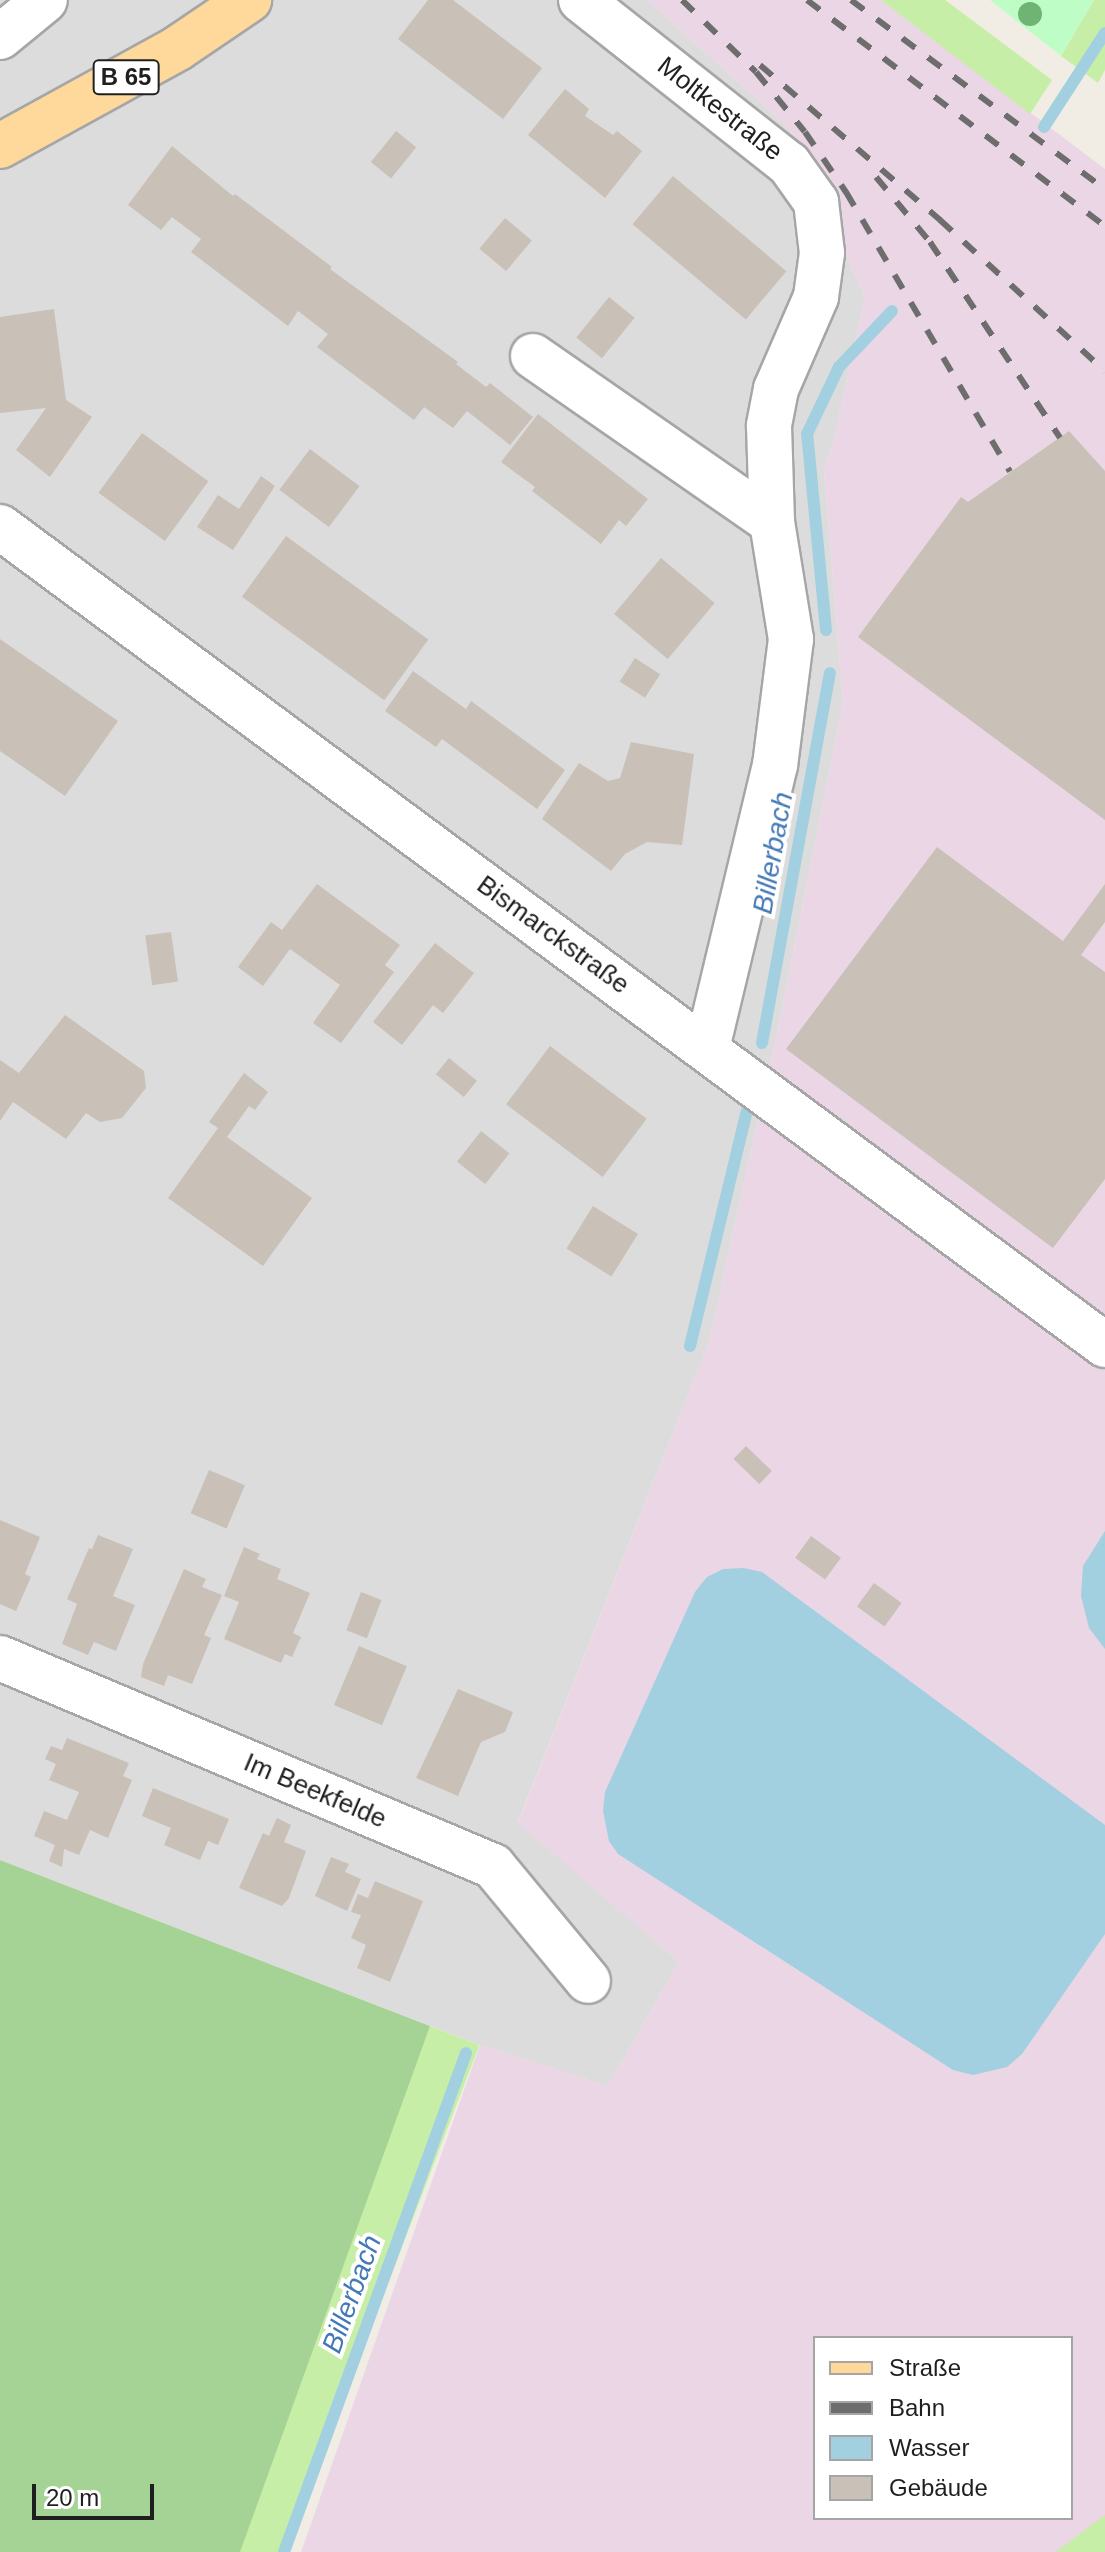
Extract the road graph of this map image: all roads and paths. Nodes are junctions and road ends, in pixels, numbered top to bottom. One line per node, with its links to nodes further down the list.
1 (45, 0): 4 (street)
2 (249, 0): 5 (main road, B 65)
3 (581, 0): 7 (street, Moltkestraße)
4 (0, 37)
5 (0, 146)
6 (533, 356): 7 (street)
7 (772, 522): 9 (street, Moltkestraße)
8 (0, 527): 9 (street, Bismarckstraße)
9 (707, 1049): 10 (street, Bismarckstraße)
10 (1105, 1345)
11 (0, 1658): 12 (street, Im Beekfelde)
12 (588, 1981)

